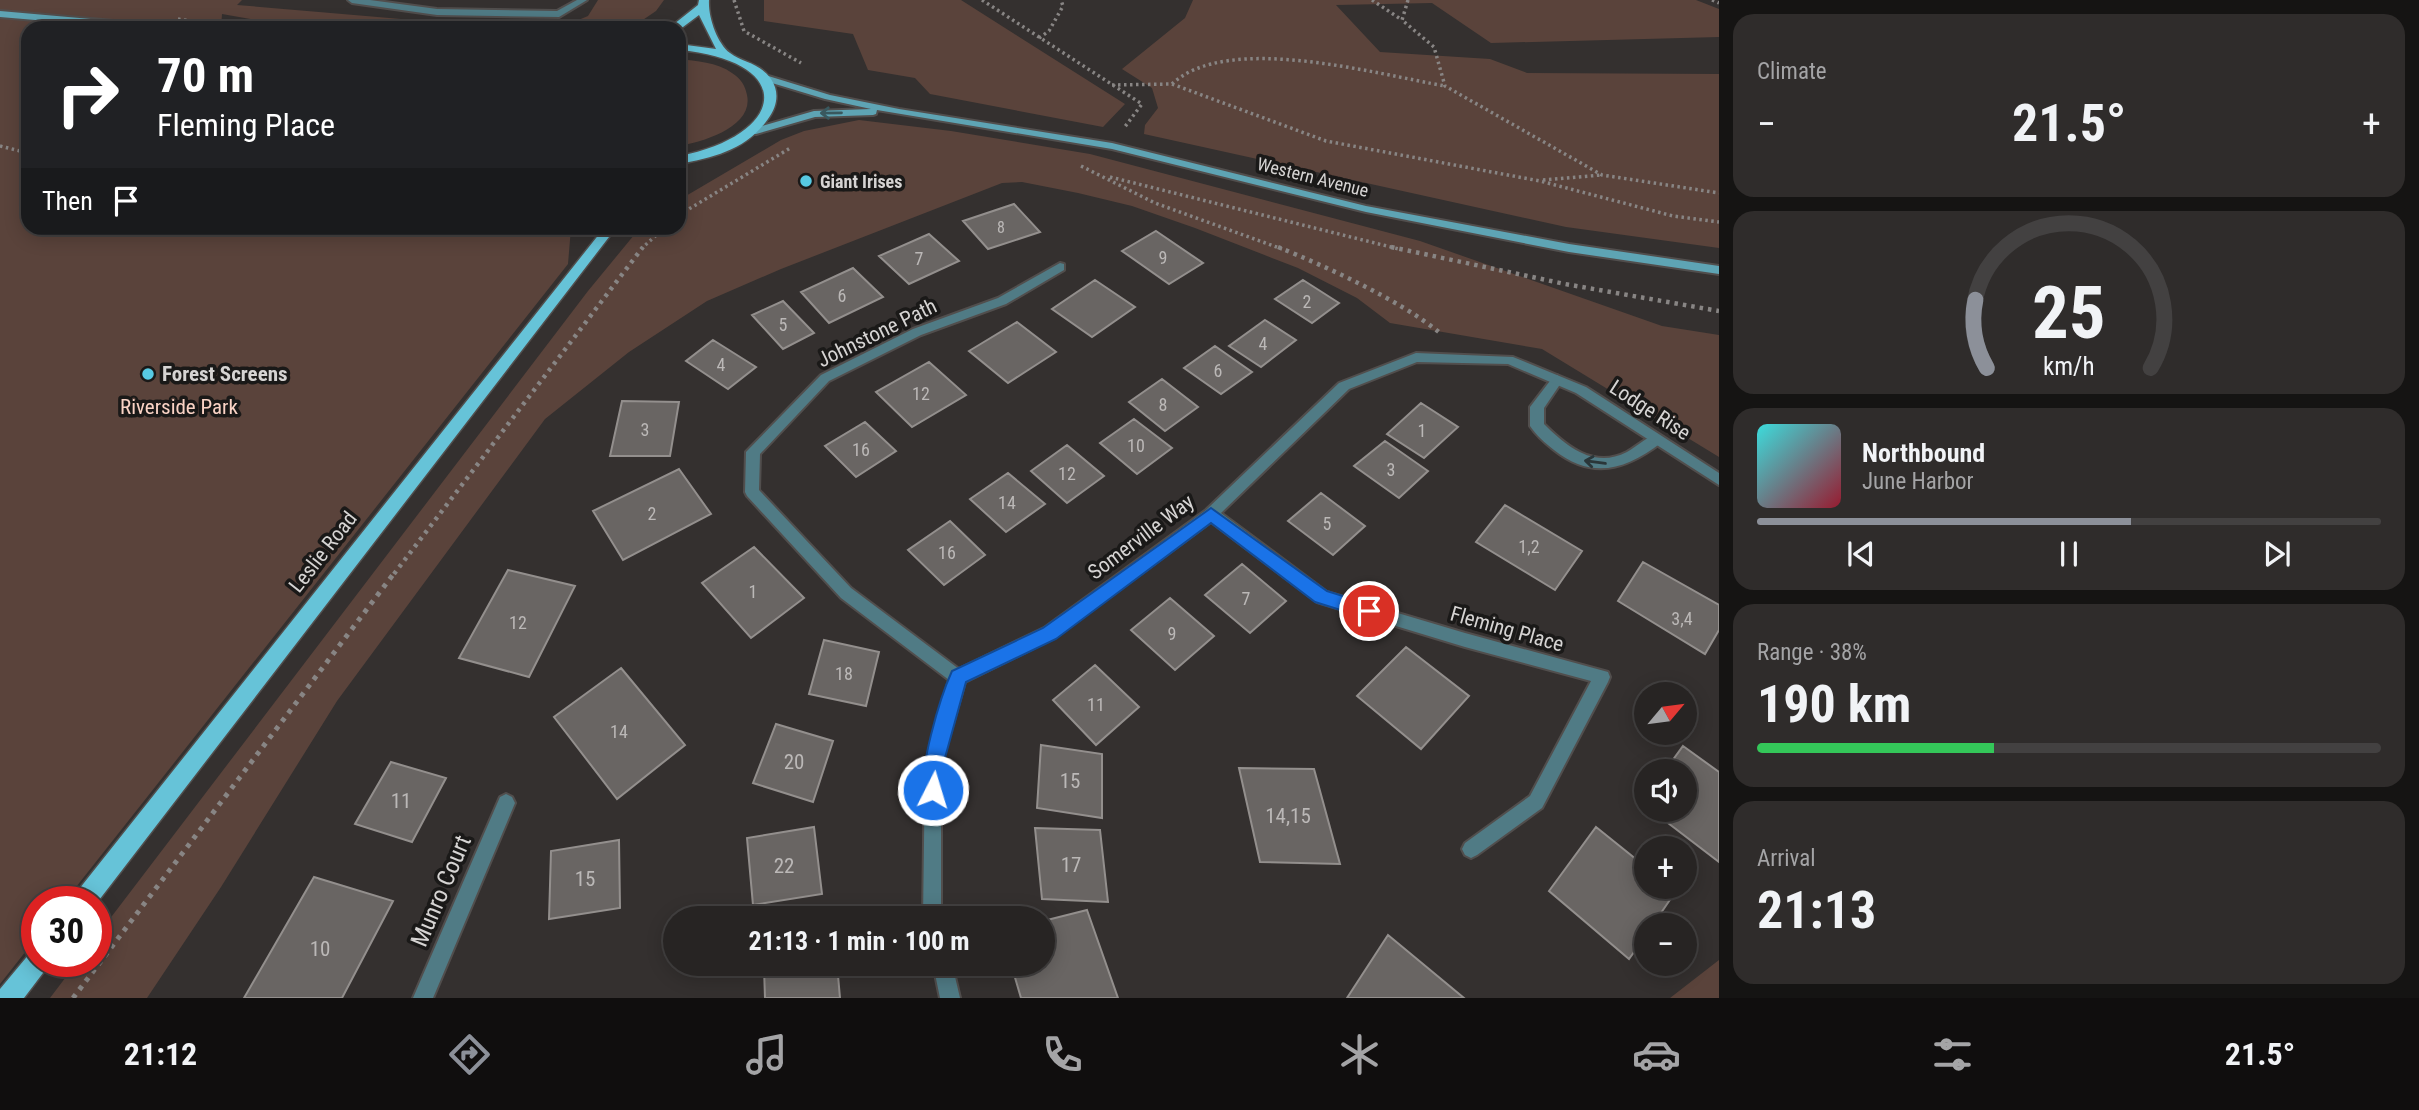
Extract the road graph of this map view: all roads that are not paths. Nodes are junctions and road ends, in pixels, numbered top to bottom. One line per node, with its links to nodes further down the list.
1 (352, 0): 5 (street)
2 (443, 0): 5 (street)
3 (583, 0): 5 (street)
4 (703, 3): 8 (main road); 10 (main road)
5 (437, 12)
6 (0, 14): 7 (main road)
7 (80, 21)
8 (683, 21)
9 (686, 48): 10 (main road)
10 (724, 52): 11 (main road)
11 (765, 78): 12 (main road); 13 (main road)
12 (899, 112): 13 (main road, one-way to 13); 19 (main road, Western Avenue)
13 (752, 132): 14 (main road)
14 (706, 155): 15 (main road); 16 (main road)
15 (686, 159)
16 (686, 170)
17 (604, 235): 27 (main road, Leslie Road)
18 (1060, 267): 24 (street, Johnstone Path)
19 (1719, 270)
20 (1557, 380): 21 (street, Lodge Rise); 21 (street, one-way to 20); 23 (street, Somerville Way)
21 (1656, 439): 22 (street, Lodge Rise)
22 (1719, 480)
23 (1211, 514): 24 (street, Somerville Way); 26 (street, Fleming Place)
24 (958, 677): 28 (street)
25 (506, 803): 32 (street, Munro Court)
26 (1471, 849)
27 (96, 886)
28 (932, 906)
29 (945, 976): 33 (street)
30 (25, 977): 31 (main road)
31 (9, 998)
32 (423, 998)
33 (950, 998)

